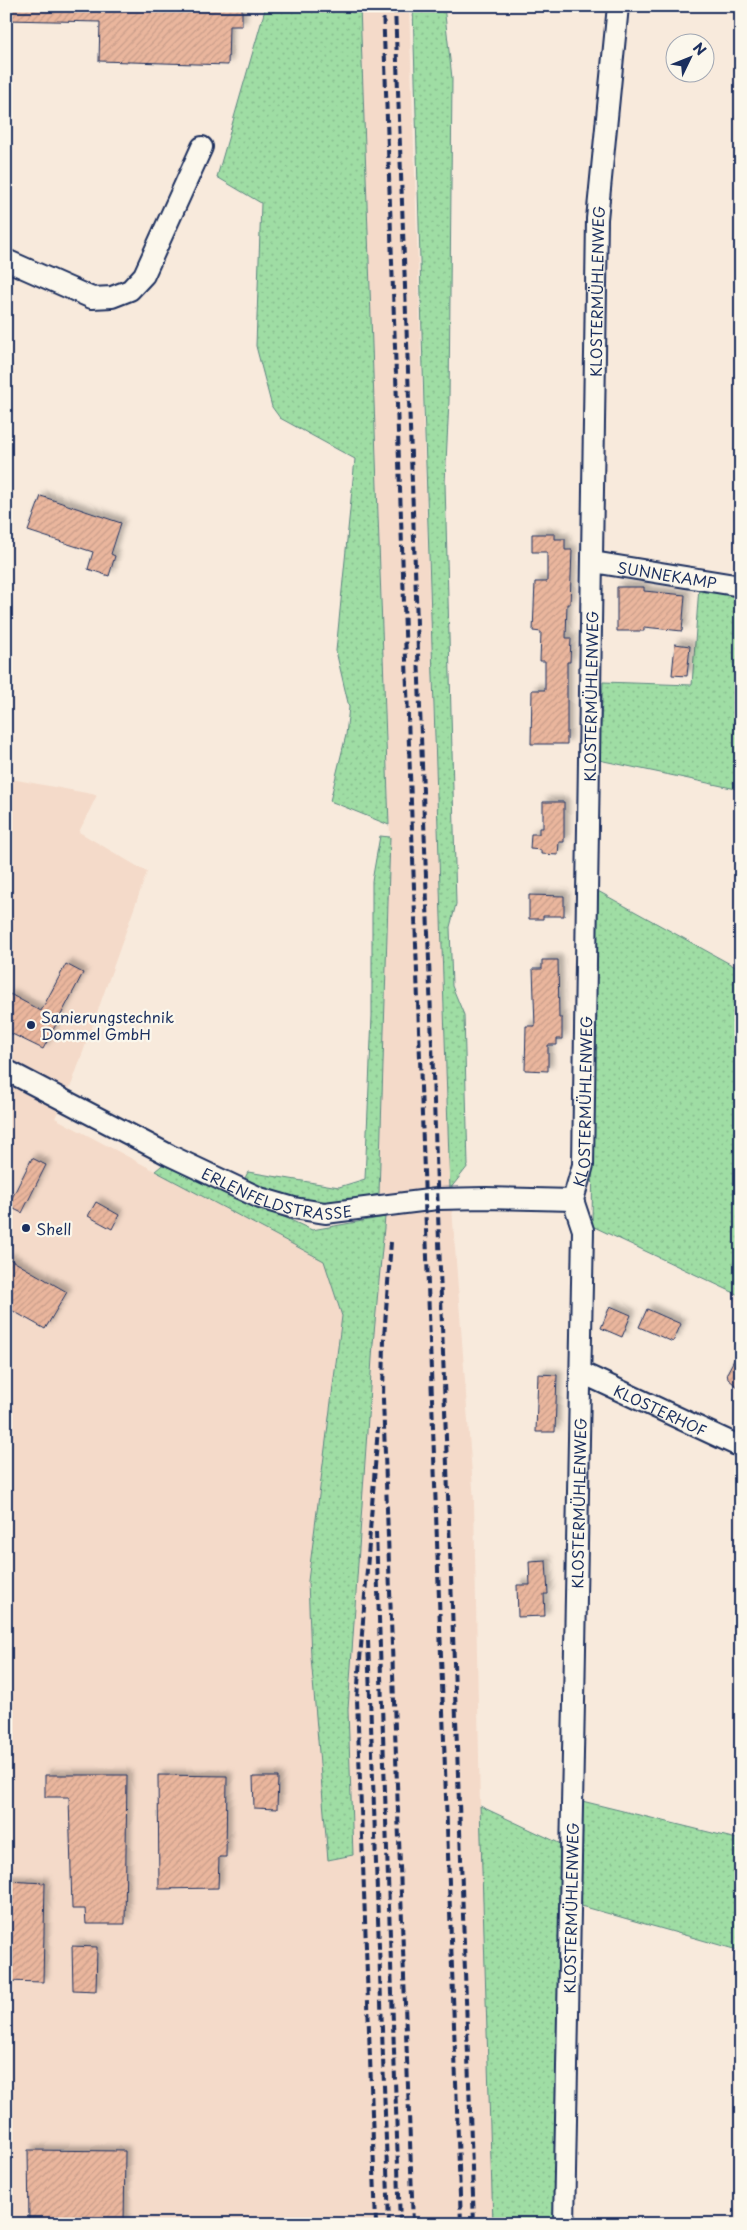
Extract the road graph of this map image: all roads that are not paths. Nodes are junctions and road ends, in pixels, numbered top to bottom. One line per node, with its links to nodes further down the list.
1 (618, 6): 4 (street, KLOSTERMÜHLENWEG)
2 (202, 147): 3 (street)
3 (6, 260)
4 (592, 562): 5 (street, SUNNEKAMP); 7 (street, KLOSTERMÜHLENWEG)
5 (741, 586)
6 (6, 1070): 7 (street, ERLENFELDSTRASSE)
7 (573, 1200): 8 (street, KLOSTERMÜHLENWEG)
8 (580, 1372): 9 (street, KLOSTERHOF); 10 (street, KLOSTERMÜHLENWEG)
9 (741, 1447)
10 (564, 2224)

